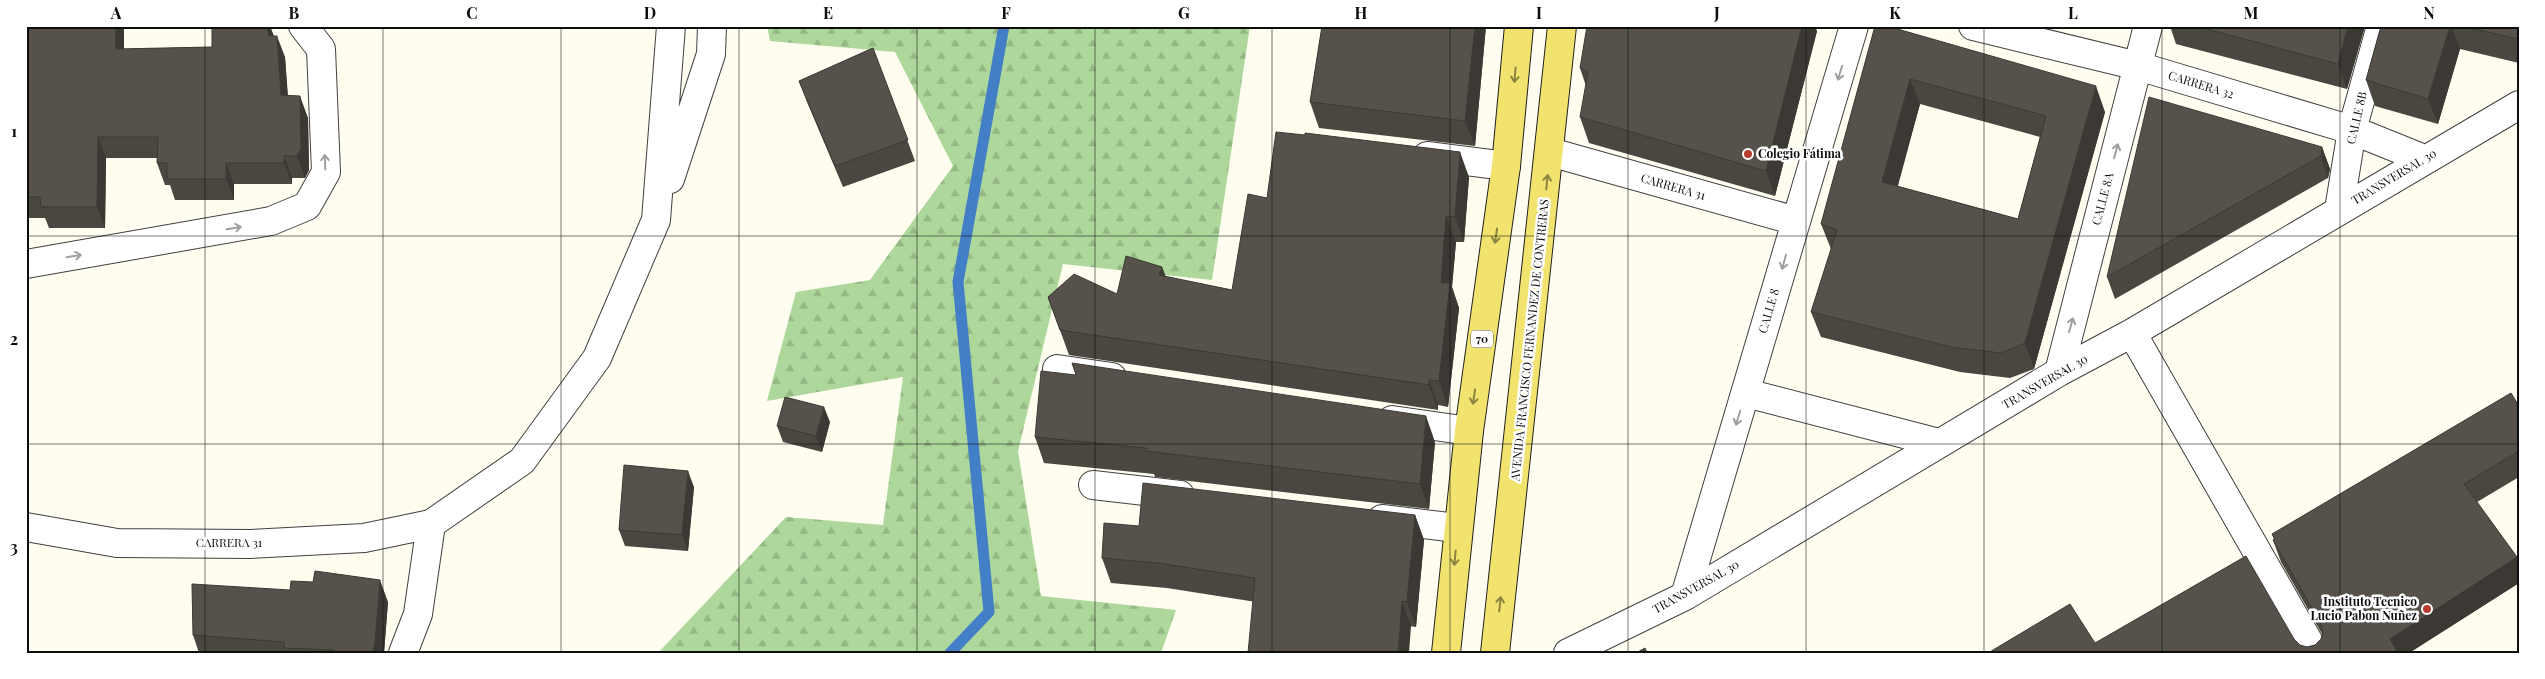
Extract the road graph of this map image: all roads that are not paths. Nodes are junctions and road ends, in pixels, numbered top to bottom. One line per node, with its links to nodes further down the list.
1 (303, 26): 20 (street, one-way to 1)
2 (671, 26): 18 (street)
3 (712, 26): 18 (street)
4 (1519, 26): 16 (main road, 70, one-way to 16)
5 (1562, 26): 13 (main road, AVENIDA FRANCISCO FERNANDEZ DE CONTRERAS)
6 (1854, 26): 19 (street, CALLE 8, one-way to 19)
7 (1973, 26): 10 (street, CARRERA 32)
8 (2148, 26): 10 (street, CALLE 8A)
9 (2381, 26): 12 (street, CALLE 8B)
10 (2138, 66): 12 (street, CARRERA 32); 23 (street, CALLE 8A, one-way to 10)
11 (2519, 105): 15 (street, TRANSVERSAL 30)
12 (2352, 130): 15 (street, CARRERA 32); 17 (street, CALLE 8B)
13 (1550, 152): 19 (street, CARRERA 31); 39 (main road, AVENIDA FRANCISCO FERNANDEZ DE CONTRERAS, one-way to 13)
14 (1399, 153): 16 (street)
15 (2424, 159): 17 (street, TRANSVERSAL 30)
16 (1506, 166): 27 (main road, 70, one-way to 27)
17 (2339, 210): 21 (street, TRANSVERSAL 30)
18 (656, 220): 32 (street)
19 (1796, 221): 25 (street, CALLE 8, one-way to 25)
20 (26, 264)
21 (2132, 333): 23 (street, TRANSVERSAL 30); 41 (street)
22 (1057, 369): 24 (street)
23 (2059, 372): 28 (street, TRANSVERSAL 30)
24 (1135, 381)
25 (1746, 392): 28 (street); 35 (street, CALLE 8, one-way to 35)
26 (1371, 416): 27 (street)
27 (1469, 431): 34 (main road, 70)
28 (1939, 444): 35 (street, TRANSVERSAL 30)
29 (1093, 485): 30 (street)
30 (1201, 498)
31 (1359, 516): 34 (street)
32 (431, 524): 33 (street, CARRERA 31); 37 (street)
33 (26, 527)
34 (1457, 528): 38 (main road, 70, one-way to 38)
35 (1685, 596): 36 (street, TRANSVERSAL 30)
36 (1604, 642): 40 (street, TRANSVERSAL 30)
37 (403, 653)
38 (1446, 653)
39 (1495, 653)
40 (1568, 653)
41 (2315, 653)

